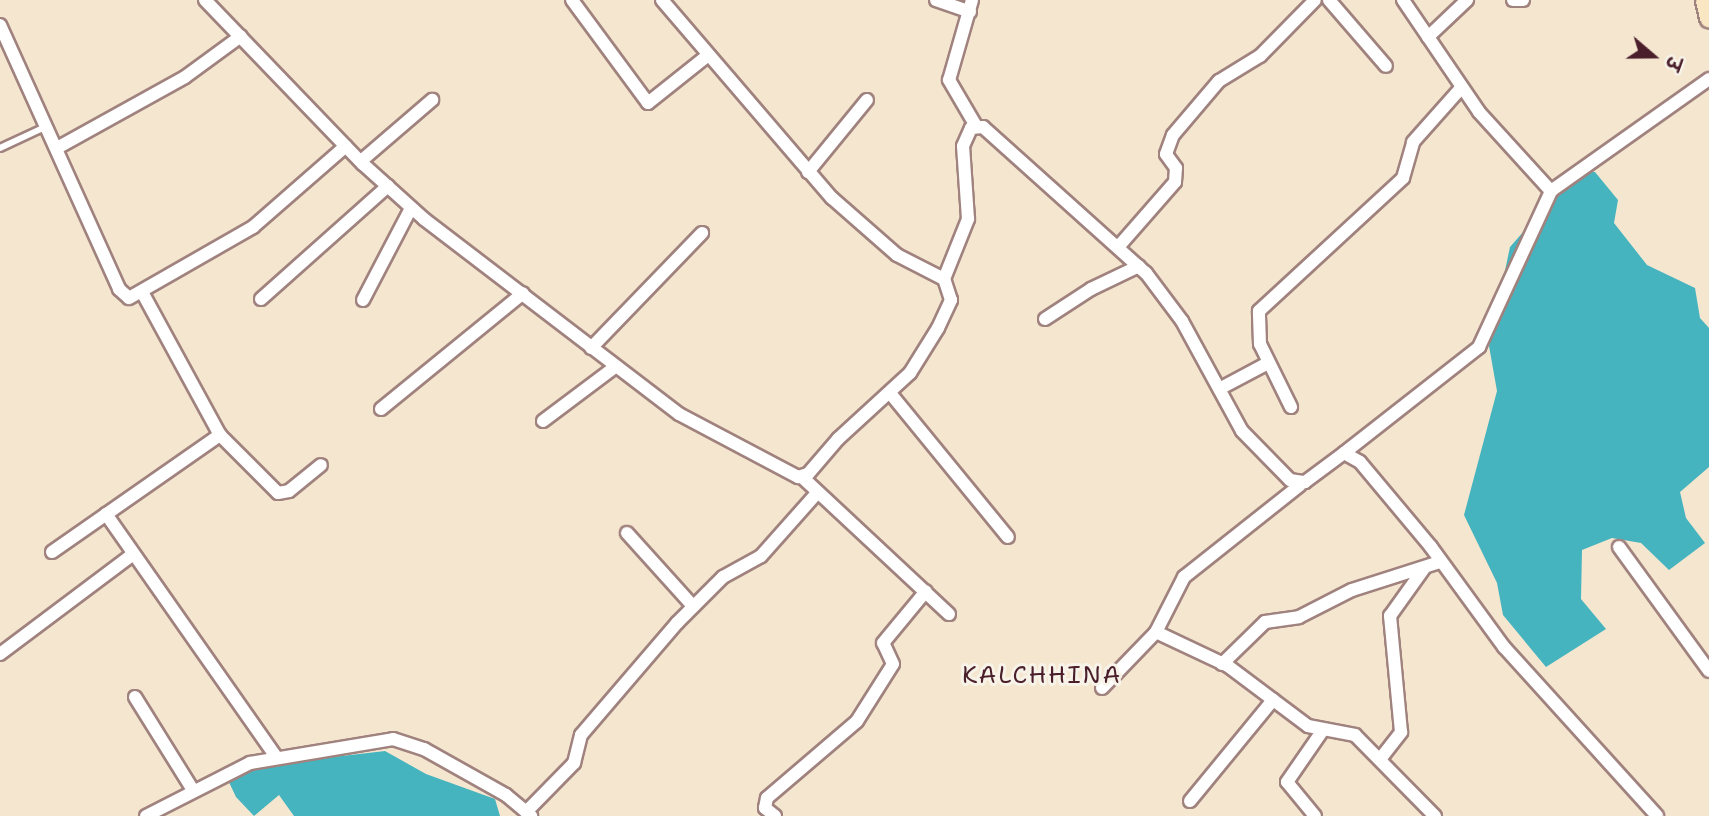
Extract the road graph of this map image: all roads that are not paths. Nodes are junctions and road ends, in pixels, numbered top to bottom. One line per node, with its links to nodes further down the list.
1 (205, 0): 15 (street)
2 (572, 0): 17 (street)
3 (662, 0): 17 (street)
4 (936, 0): 12 (street)
5 (1315, 0): 34 (street)
6 (1329, 0): 18 (street)
7 (1404, 0): 16 (street)
8 (1467, 0): 16 (street)
9 (1513, 0): 10 (street)
10 (1523, 0)
11 (1705, 0): 13 (street)
12 (971, 6): 23 (street)
13 (1709, 19)
14 (0, 25): 24 (street)
15 (241, 36): 25 (street); 27 (street)
16 (1428, 37): 20 (street)
17 (707, 56): 29 (street)
18 (1387, 66)
19 (1709, 79): 31 (street)
20 (1461, 88): 31 (street); 43 (street)
21 (432, 100): 28 (street)
22 (867, 100): 29 (street)
23 (976, 125): 34 (street); 36 (street)
24 (47, 126): 26 (lane); 27 (street)
25 (346, 146): 28 (street); 37 (street)
26 (0, 148)
27 (57, 148): 37 (street)
28 (361, 161): 30 (street)
29 (808, 172): 36 (street)
30 (388, 186): 32 (street); 39 (street)
31 (1552, 191): 51 (street)
32 (411, 208): 38 (street); 40 (street)
33 (702, 233): 42 (street)
34 (1119, 246): 35 (street)
35 (1139, 266): 41 (street); 45 (street)
36 (944, 279): 46 (street)
37 (142, 292): 50 (street)
38 (523, 293): 42 (street); 48 (street)
39 (261, 299)
40 (363, 300)
41 (1045, 319)
42 (591, 348): 44 (street)
43 (1268, 363): 45 (street); 47 (street)
44 (615, 367): 49 (street); 53 (street)
45 (1221, 388): 54 (street)
46 (890, 393): 53 (street); 58 (street)
47 (1290, 407)
48 (381, 409)
49 (543, 421)
50 (220, 435): 52 (street); 56 (street)
51 (1344, 453): 54 (street); 62 (street)
52 (321, 466)
53 (802, 477): 55 (street)
54 (1300, 485): 67 (street)
55 (817, 493): 64 (street); 65 (street)
56 (106, 514): 60 (street); 61 (street)
57 (626, 533): 65 (street)
58 (1008, 537)
59 (1619, 547): 70 (street)
60 (52, 552)
61 (133, 554): 68 (street); 75 (street)
62 (1440, 562): 63 (street); 84 (street)
63 (1425, 567): 69 (street); 76 (street)
64 (926, 591): 66 (street); 81 (street)
65 (693, 606): 79 (street)
66 (949, 614)
67 (1156, 632): 69 (street); 71 (street)
68 (0, 654)
69 (1222, 664): 73 (street)
70 (1709, 671)
71 (1102, 688)
72 (135, 697): 77 (street)
73 (1273, 700): 74 (street); 78 (street)
74 (1323, 730): 76 (street); 82 (street)
75 (276, 757): 77 (street); 79 (street)
76 (1381, 758): 83 (street)
77 (193, 790): 80 (street)
78 (1190, 801)
79 (529, 814)
80 (146, 816)
81 (775, 816)
82 (1315, 816)
83 (1435, 816)
84 (1657, 816)

